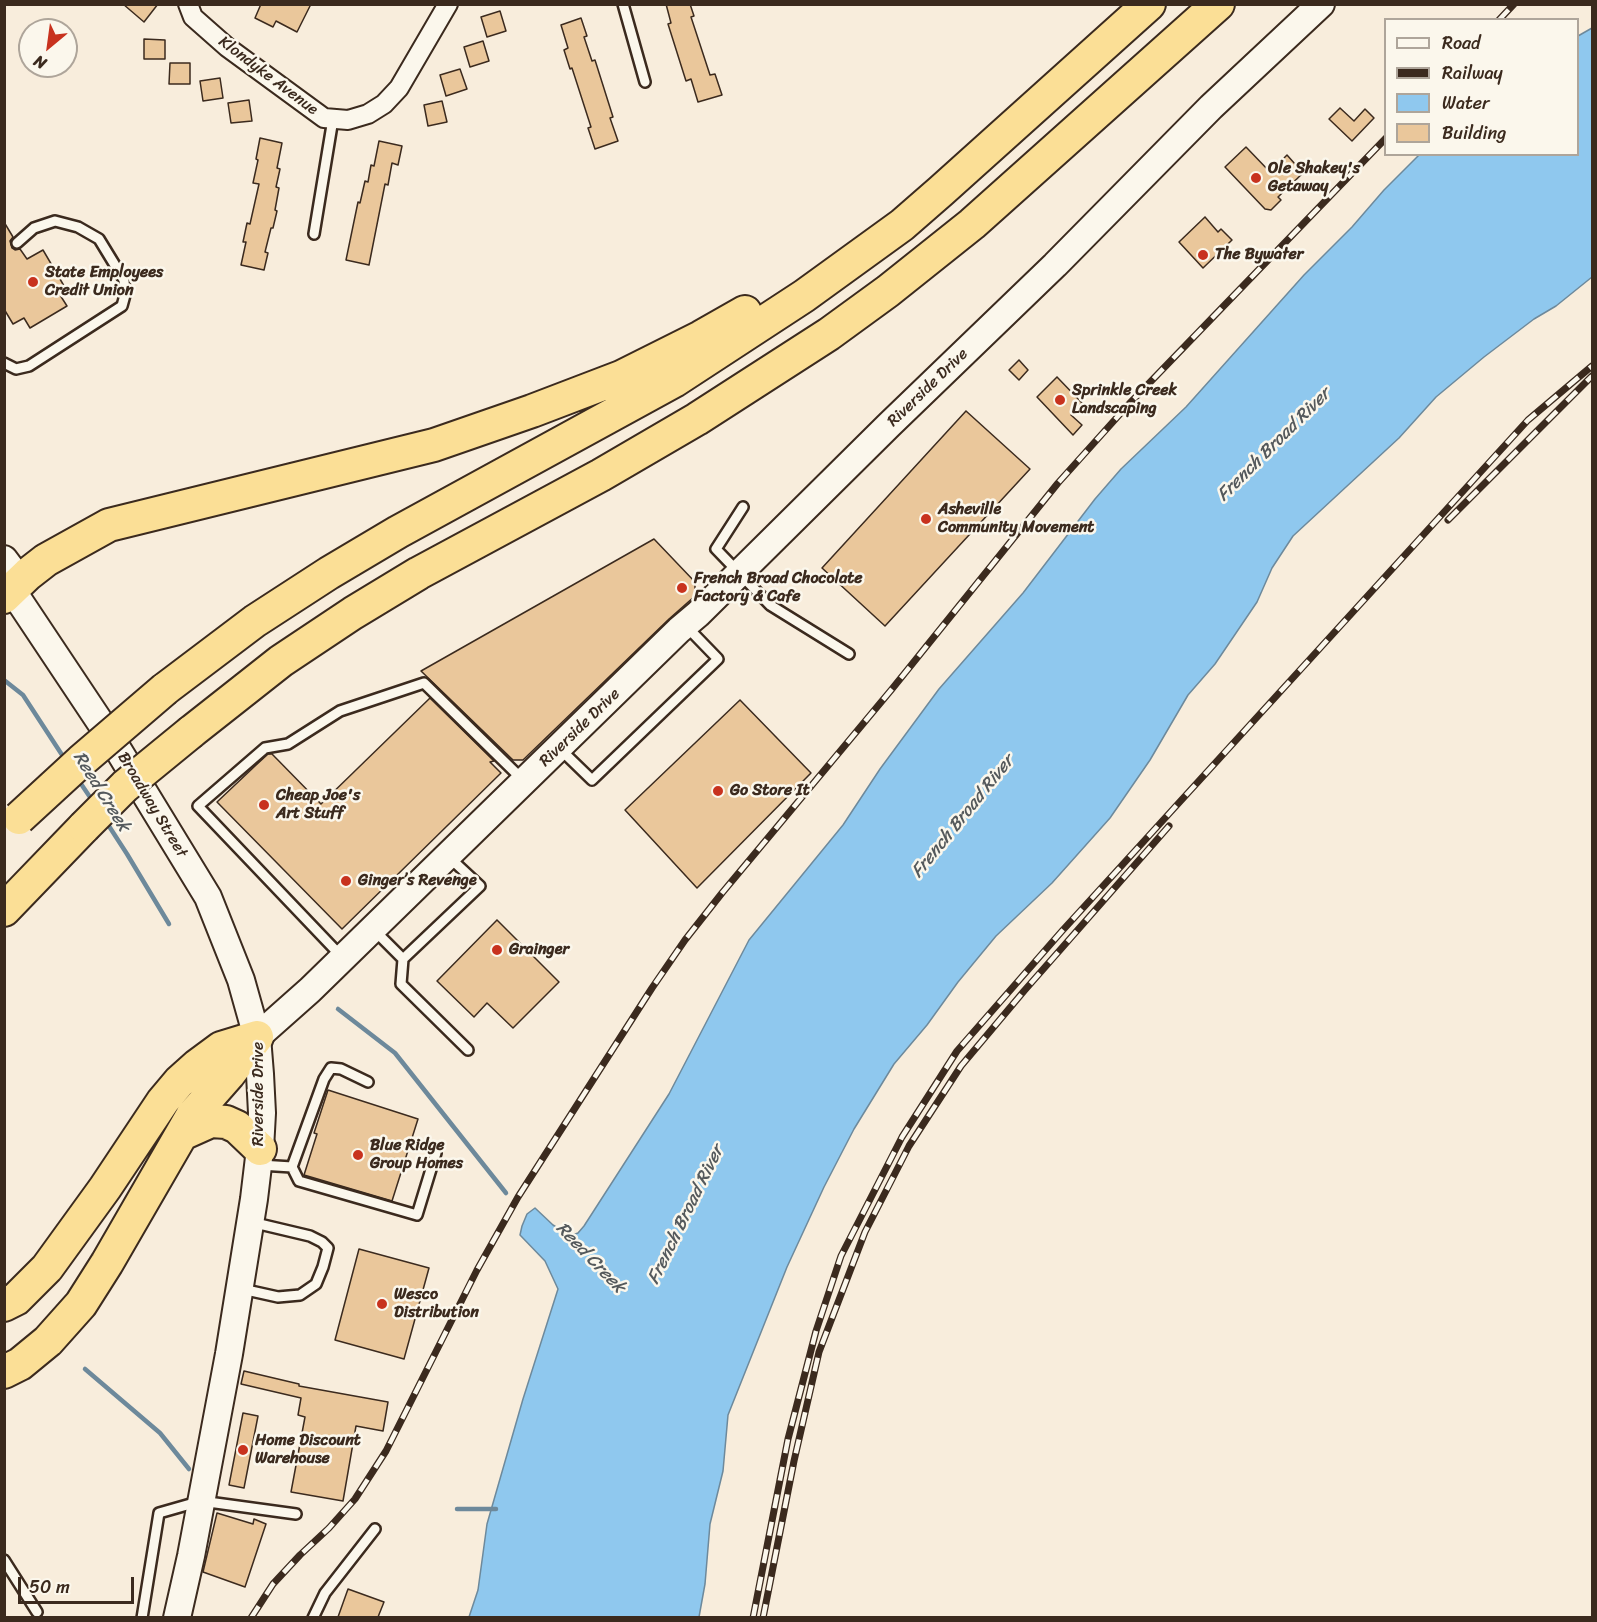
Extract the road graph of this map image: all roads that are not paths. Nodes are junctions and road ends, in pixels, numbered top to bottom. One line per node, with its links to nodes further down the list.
1 (188, 4): 8 (street, Klondyke Avenue)
2 (448, 4): 8 (street, Klondyke Avenue)
3 (623, 4): 7 (lane)
4 (1149, 4): 9 (highway)
5 (1218, 4): 23 (highway, bridge)
6 (1321, 4): 15 (main road, Riverside Drive)
7 (645, 82)
8 (333, 119): 10 (lane)
9 (996, 143): 16 (highway); 21 (highway, bridge)
10 (315, 234)
11 (17, 243): 12 (lane)
12 (4, 363)
13 (743, 507): 15 (lane)
14 (4, 559): 16 (main road, Broadway Street)
15 (739, 574): 17 (main road, Riverside Drive); 18 (lane)
16 (7, 591): 27 (main road, Broadway Street)
17 (685, 625): 19 (main road, Riverside Drive); 19 (lane)
18 (849, 654)
19 (559, 748): 20 (main road, Riverside Drive)
20 (524, 782): 22 (main road, Riverside Drive); 25 (lane)
21 (12, 826)
22 (448, 856): 24 (main road, Riverside Drive); 26 (lane)
23 (4, 910)
24 (372, 929): 25 (main road, Riverside Drive); 26 (lane)
25 (342, 958): 27 (main road, Riverside Drive)
26 (403, 959): 28 (lane)
27 (257, 1037): 30 (highway); 32 (main road, Riverside Drive); 36 (highway)
28 (468, 1050)
29 (368, 1082): 33 (lane)
30 (182, 1134): 32 (highway); 37 (highway)
31 (436, 1153): 33 (lane)
32 (259, 1157): 33 (lane); 34 (main road, Riverside Drive)
33 (292, 1167)
34 (250, 1222): 35 (main road, Riverside Drive); 35 (lane)
35 (240, 1289): 38 (main road, Riverside Drive)
36 (4, 1305)
37 (4, 1372)
38 (201, 1501): 39 (lane); 43 (lane); 44 (main road, Riverside Drive)
39 (296, 1514)
40 (375, 1529): 45 (lane)
41 (4, 1560): 42 (lane)
42 (37, 1612)
43 (142, 1617)
44 (177, 1617)
45 (313, 1617)

